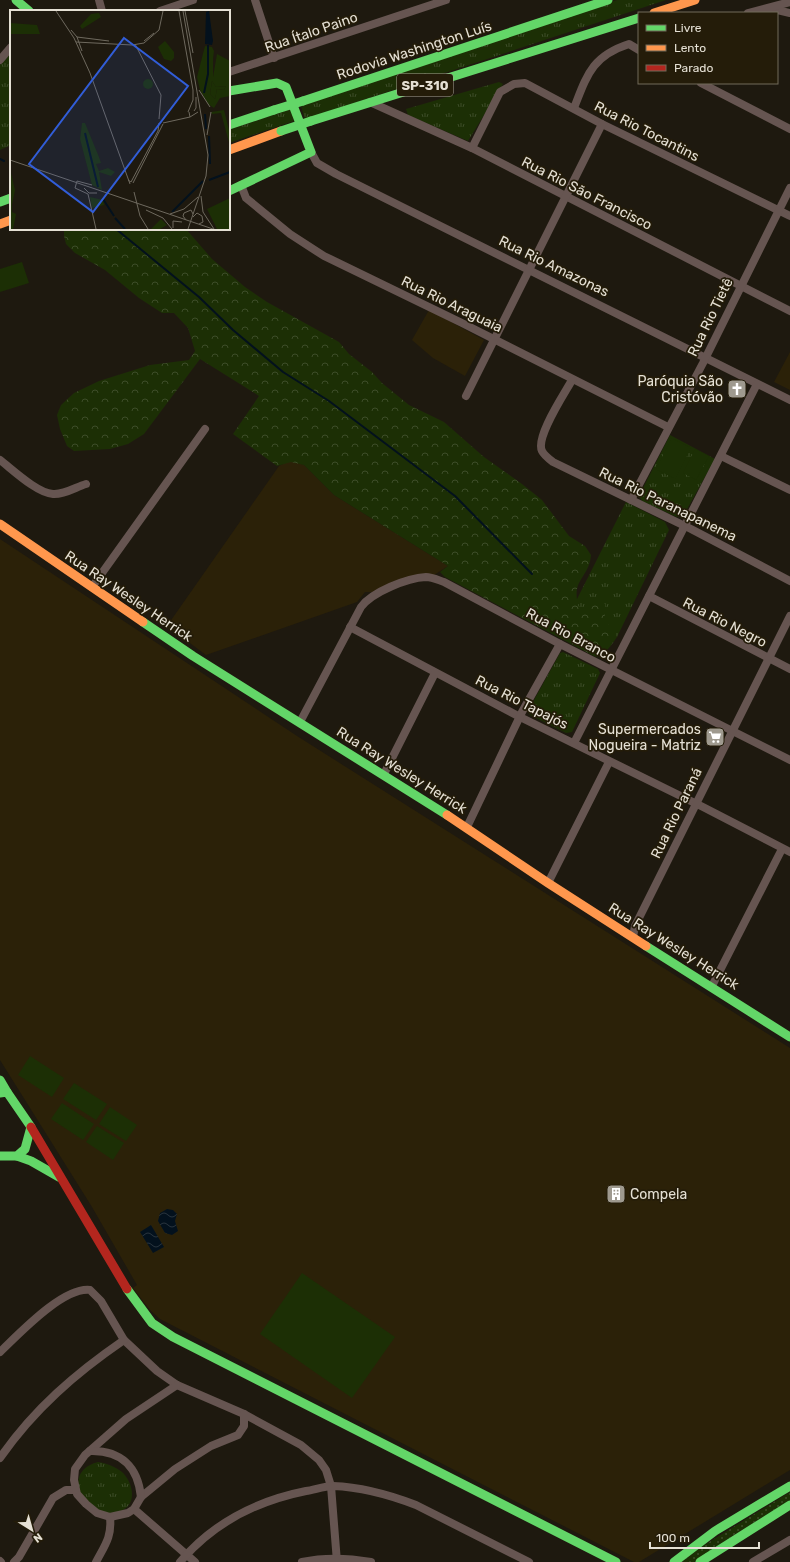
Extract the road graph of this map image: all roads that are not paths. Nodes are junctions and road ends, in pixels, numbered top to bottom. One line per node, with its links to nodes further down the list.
1 (16, 0): 10 (main road)
2 (99, 0): 11 (street)
3 (193, 0): 12 (street)
4 (255, 0): 21 (street)
5 (446, 0): 21 (street, Rua Ítalo Paino)
6 (608, 0): 29 (main road, Rodovia Washington Luís / SP-310, bridge)
7 (695, 0): 13 (main road)
8 (790, 2): 9 (street)
9 (766, 8): 14 (street); 15 (street)
10 (27, 10)
11 (102, 10)
12 (163, 10)
13 (657, 12)
14 (752, 12)
15 (790, 13)
16 (638, 18): 26 (main road, SP-310)
17 (638, 43): 18 (street)
18 (629, 44): 20 (street); 27 (street)
19 (10, 48): 22 (street)
20 (638, 49)
21 (274, 58): 23 (street, Rua Ítalo Paino)
22 (0, 60)
23 (230, 72)
24 (703, 84): 30 (street)
25 (230, 91): 33 (main road)
26 (370, 102): 31 (street, Rua Rio São Francisco); 32 (main road, SP-310, bridge)
27 (574, 108): 28 (street, Rua Rio Tocantins); 31 (street, Rua Rio Tocantins)
28 (602, 124): 37 (street); 40 (street, Rua Rio Tocantins)
29 (230, 125)
30 (790, 129)
31 (472, 148): 37 (street, Rua Rio São Francisco)
32 (230, 150)
33 (310, 152): 34 (main road); 44 (street, Rua Rio Amazonas)
34 (241, 185): 36 (main road); 47 (street, Rua Rio Araguaia)
35 (790, 188): 40 (street, Rua Rio Tietê)
36 (230, 190)
37 (565, 197): 44 (street); 45 (street, Rua Rio São Francisco)
38 (10, 198): 39 (main road)
39 (0, 202)
40 (779, 211): 41 (street, Rua Rio Tocantins); 45 (street, Rua Rio Tietê)
41 (790, 216)
42 (10, 220): 43 (main road)
43 (0, 224)
44 (530, 269): 47 (street); 48 (street, Rua Rio Amazonas)
45 (740, 286): 46 (street, Rua Rio São Francisco); 48 (street, Rua Rio Tietê)
46 (790, 311)
47 (495, 340): 49 (street, Rua Rio Araguaia); 51 (street)
48 (706, 356): 50 (street, Rua Rio Amazonas); 53 (street, Rua Rio Tietê)
49 (572, 380): 53 (street, Rua Rio Araguaia); 59 (street, Rua Rio Paranapanema)
50 (757, 384): 52 (street, Rua Rio Amazonas); 55 (street)
51 (466, 396)
52 (790, 400)
53 (668, 427): 59 (street, Rua Rio Tietê)
54 (205, 429): 63 (street)
55 (721, 456): 58 (street); 61 (street)
56 (0, 460): 57 (street)
57 (86, 484)
58 (790, 490)
59 (631, 500): 61 (street, Rua Rio Paranapanema)
60 (0, 524): 63 (main road, Rua Ray Wesley Herrick)
61 (684, 526): 62 (street, Rua Rio Paranapanema); 64 (street)
62 (790, 581)
63 (92, 587): 73 (main road, Rua Ray Wesley Herrick)
64 (649, 596): 68 (street, Rua Rio Negro); 70 (street)
65 (790, 616): 68 (street, Rua Rio Paraná)
66 (350, 627): 67 (street, Rua Rio Branco); 71 (street, Rua Rio Tapajós); 73 (street, Rua Rio Branco)
67 (560, 644): 70 (street, Rua Rio Branco); 72 (street)
68 (769, 658): 69 (street, Rua Rio Negro); 74 (street, Rua Rio Paraná)
69 (790, 669)
70 (611, 670): 74 (street, Rua Rio Branco); 75 (street)
71 (435, 672): 72 (street, Rua Rio Tapajós); 78 (street)
72 (520, 717): 75 (street, Rua Rio Tapajós); 80 (street)
73 (300, 722): 78 (main road, Rua Ray Wesley Herrick)
74 (731, 730): 76 (street, Rua Rio Branco); 79 (street, Rua Rio Paraná)
75 (574, 743): 77 (street, Rua Rio Tapajós)
76 (790, 760)
77 (609, 762): 79 (street, Rua Rio Tapajós); 82 (street)
78 (384, 774): 80 (main road, Rua Ray Wesley Herrick)
79 (695, 804): 81 (street, Rua Rio Tapajós); 83 (street, Rua Rio Paraná)
80 (467, 827): 82 (main road, Rua Ray Wesley Herrick)
81 (786, 851): 84 (street)
82 (548, 883): 83 (main road, Rua Ray Wesley Herrick)
83 (633, 937): 84 (main road, Rua Ray Wesley Herrick)
84 (712, 986): 85 (main road, Rua Ray Wesley Herrick)
85 (790, 1037)
86 (0, 1080): 87 (main road)
87 (4, 1093): 88 (main road)
88 (31, 1127): 90 (main road); 91 (main road)
89 (0, 1156): 90 (main road)
90 (17, 1156): 91 (main road)
91 (61, 1179): 115 (main road)
92 (124, 1340): 93 (street); 94 (street); 97 (street)
93 (0, 1352)
94 (177, 1385): 95 (street); 96 (street)
95 (244, 1414): 98 (street); 101 (street)
96 (90, 1451): 100 (street); 101 (street)
97 (0, 1458)
98 (331, 1486): 106 (street); 107 (street); 114 (street)
99 (790, 1486): 116 (main road)
100 (75, 1490): 104 (street); 108 (street)
101 (141, 1497): 103 (street)
102 (790, 1505): 117 (main road)
103 (134, 1509): 104 (street); 106 (street)
104 (110, 1517): 109 (street)
105 (790, 1540): 118 (street)
106 (187, 1554): 110 (street); 111 (street)
107 (337, 1560): 112 (street); 113 (street)
108 (14, 1562)
109 (96, 1562)
110 (180, 1562)
111 (195, 1562)
112 (302, 1562)
113 (371, 1562)
114 (529, 1562)
115 (616, 1562)
116 (674, 1562)
117 (700, 1562)
118 (753, 1562)

